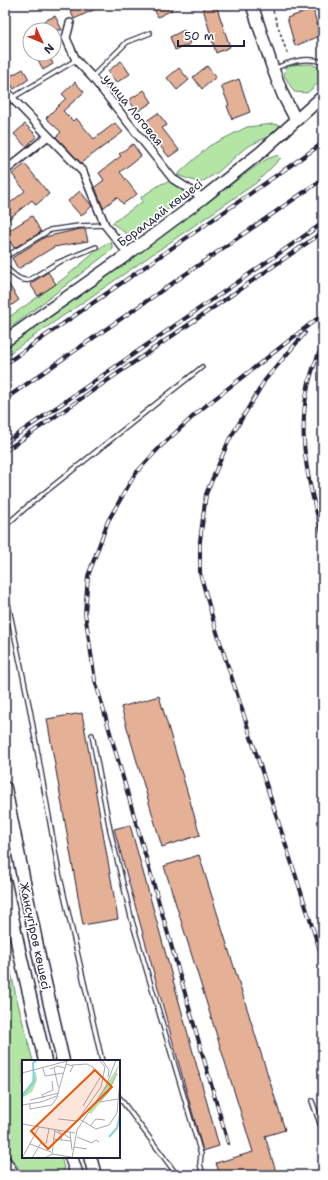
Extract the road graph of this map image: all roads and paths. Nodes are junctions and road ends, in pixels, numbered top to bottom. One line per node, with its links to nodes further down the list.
1 (252, 5): 8 (main road)
2 (271, 5): 6 (path)
3 (70, 23): 5 (street, улица Логовая)
4 (150, 33): 9 (lane)
5 (76, 60): 9 (street, улица Логовая); 12 (lane)
6 (290, 62): 7 (lane); 8 (lane)
7 (323, 62)
8 (273, 69): 14 (main road)
9 (92, 77): 17 (street, улица Логовая)
10 (5, 88): 12 (street)
11 (323, 96): 14 (main road, Боралдай көшесі)
12 (12, 98): 13 (lane); 15 (street)
13 (5, 103)
14 (296, 120): 17 (main road, Боралдай көшесі)
15 (48, 136): 16 (street); 18 (street)
16 (5, 171)
17 (203, 198): 21 (main road, Боралдай көшесі)
18 (105, 225): 20 (lane); 21 (street)
19 (96, 247): 22 (lane)
20 (5, 254)
21 (128, 254): 23 (main road, Боралдай көшесі)
22 (5, 267)
23 (5, 341)
24 (202, 367): 25 (lane)
25 (5, 526)
26 (5, 589): 32 (lane)
27 (92, 735): 43 (lane)
28 (5, 788): 31 (main road, Жансүгіров көшесі)
29 (5, 882): 30 (main road, Жансүгіров көшесі)
30 (45, 1060)
31 (63, 1060)
32 (102, 1060)
33 (120, 1097): 42 (lane)
34 (312, 1101): 35 (lane)
35 (323, 1132)
36 (5, 1158): 39 (street)
37 (71, 1158): 40 (main road)
38 (90, 1158): 41 (main road)
39 (16, 1175)
40 (77, 1175)
41 (95, 1175)
42 (177, 1175)
43 (203, 1175)

